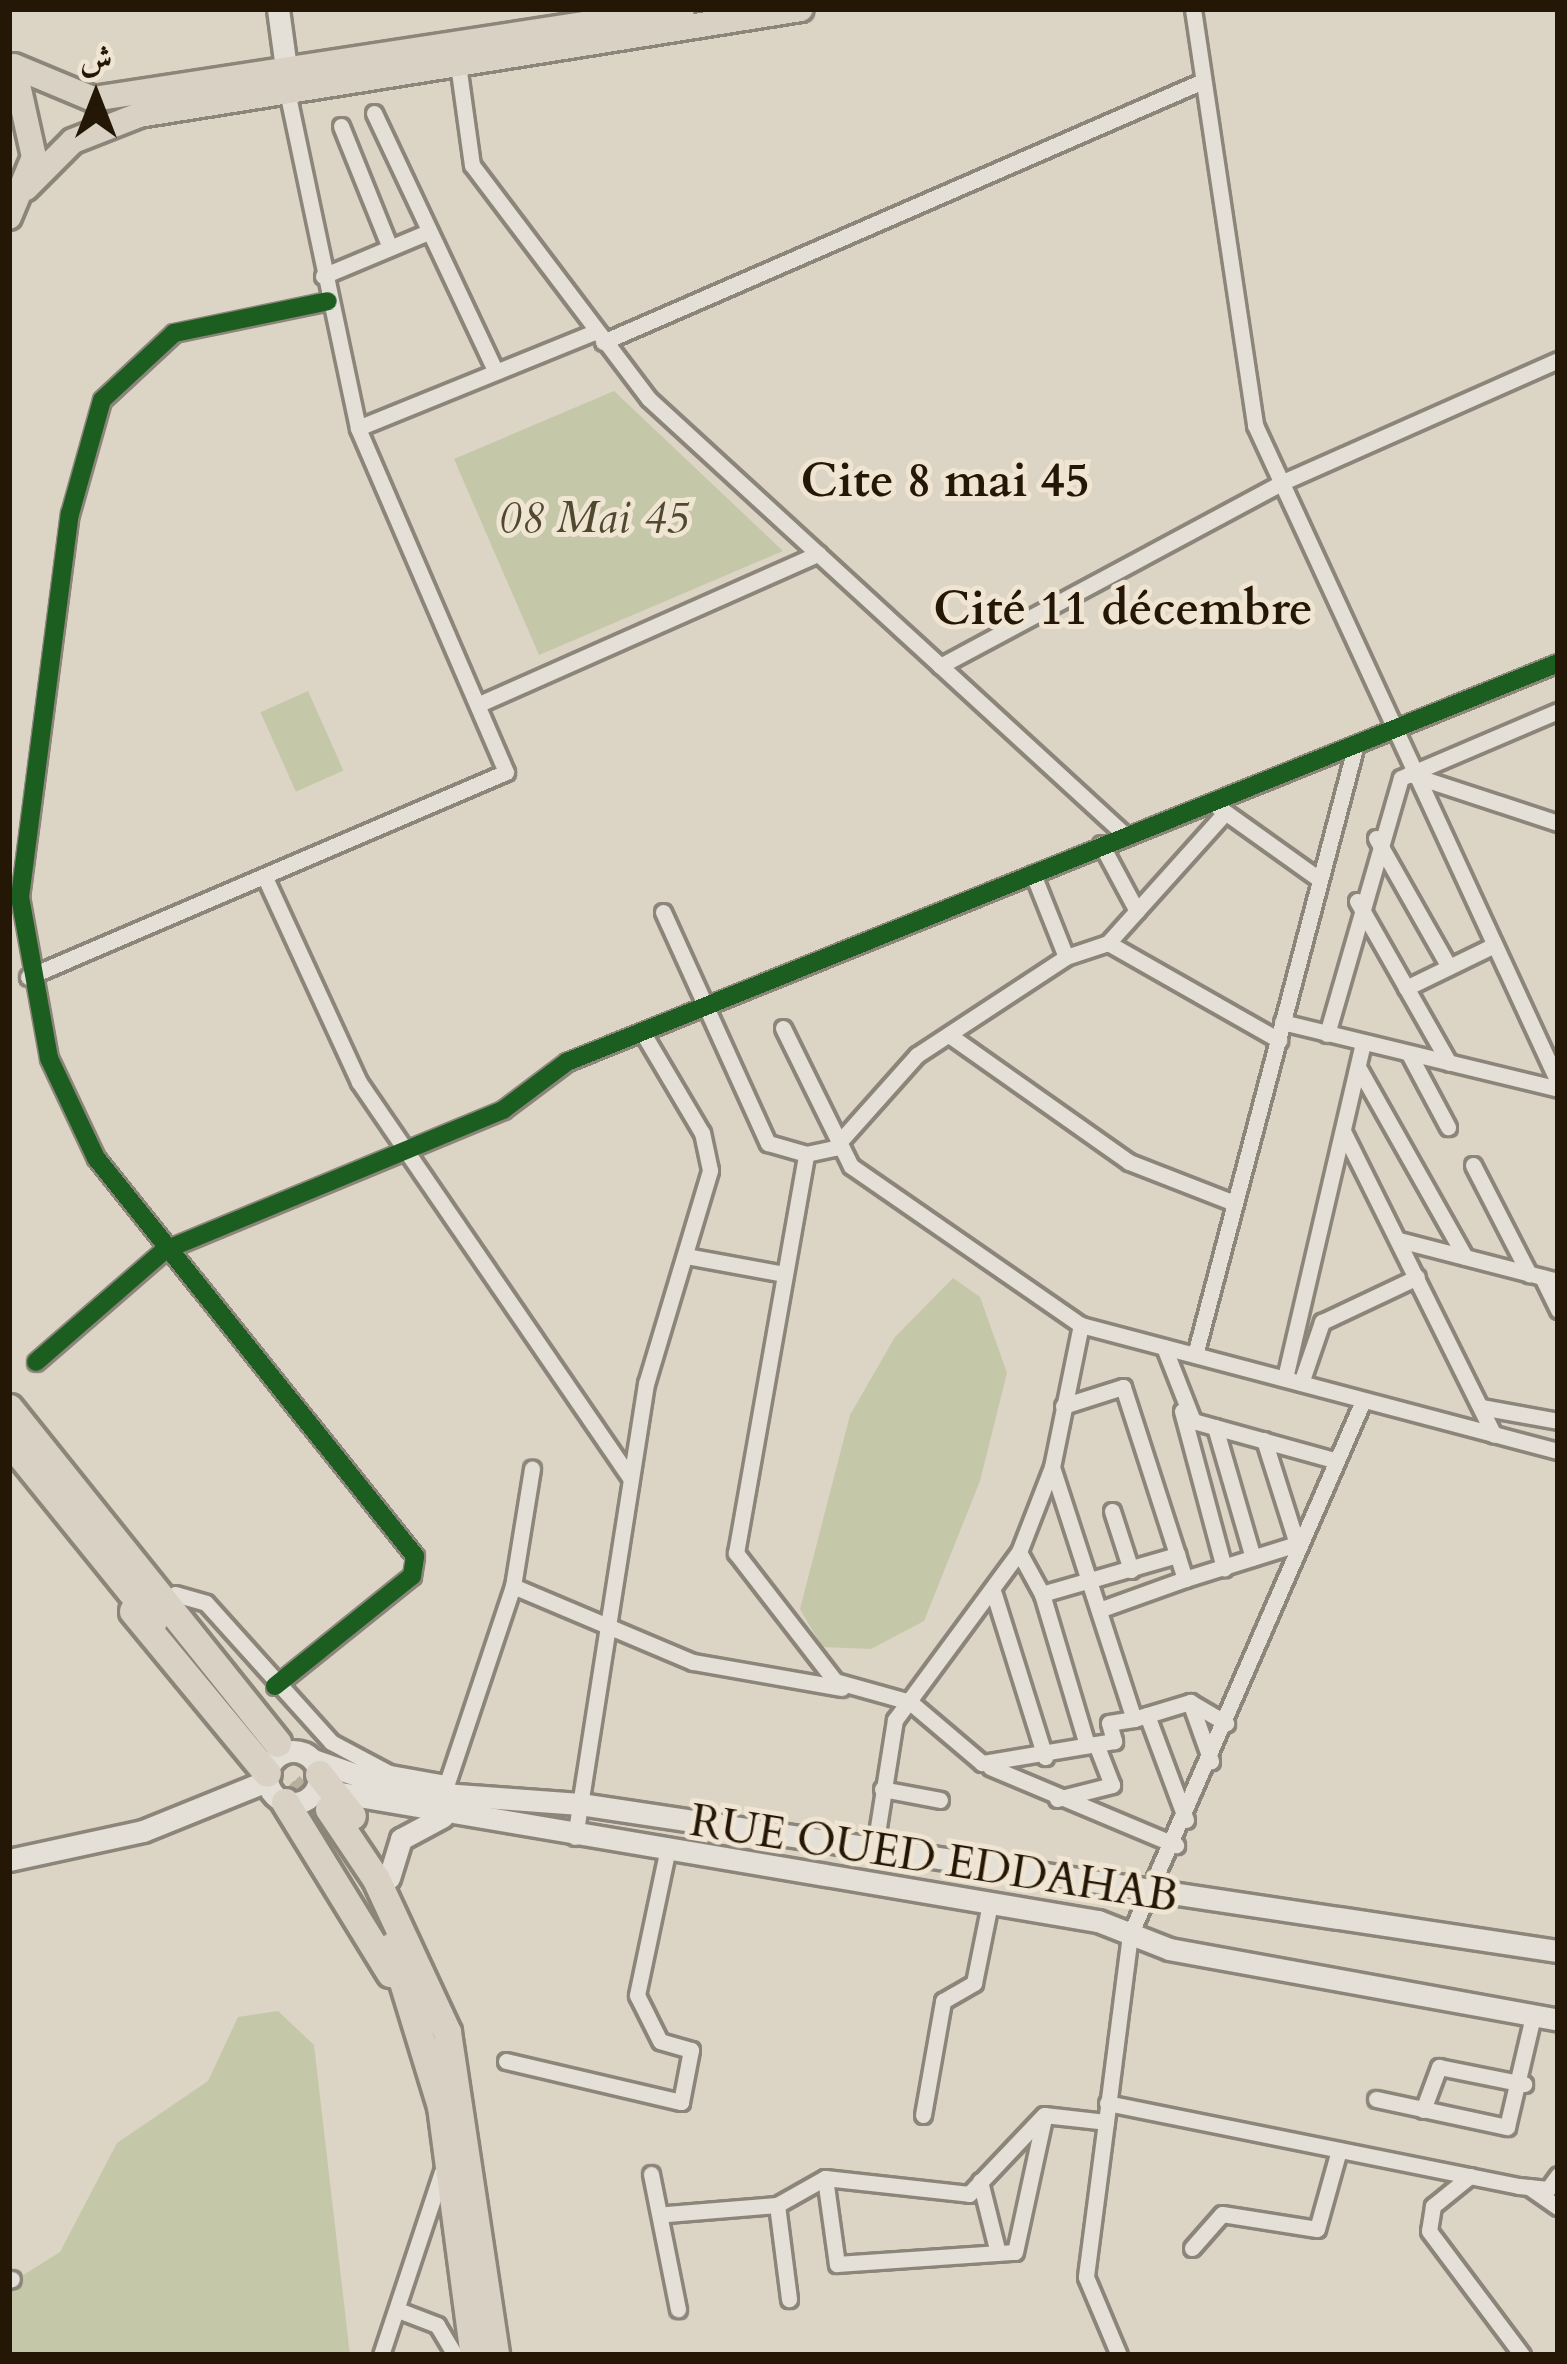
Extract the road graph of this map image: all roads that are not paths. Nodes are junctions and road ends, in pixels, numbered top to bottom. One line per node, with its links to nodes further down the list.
1 (278, 9): 7 (main road)
2 (682, 9): 5 (main road)
3 (801, 9): 5 (main road)
4 (1193, 9): 8 (street)
5 (457, 49): 7 (main road); 9 (main road); 18 (street)
6 (11, 63): 7 (main road); 12 (main road)
7 (286, 68): 9 (street)
8 (1204, 82): 18 (street); 22 (street)
9 (286, 95): 12 (main road); 16 (street)
10 (374, 113): 14 (street)
11 (341, 126): 15 (street)
12 (26, 188): 13 (main road)
13 (9, 217)
14 (426, 232): 15 (street); 20 (street)
15 (390, 248): 16 (street)
16 (323, 276): 17 (street)
17 (328, 301): 21 (street); 43 (street)
18 (599, 337): 20 (street); 23 (street)
19 (1558, 360): 22 (street)
20 (496, 372): 21 (street)
21 (358, 428): 26 (street)
22 (1285, 482): 25 (street); 28 (street)
23 (818, 554): 25 (street); 26 (street)
24 (1558, 663): 28 (street)
25 (940, 665): 34 (street)
26 (479, 704): 39 (street)
27 (1558, 711): 30 (street)
28 (1392, 735): 29 (street); 30 (street)
29 (1354, 752): 31 (street); 38 (street)
30 (1409, 774): 33 (street); 35 (street); 45 (street)
31 (1214, 799): 32 (street); 34 (street)
32 (1222, 815): 38 (street); 41 (street)
33 (1558, 823)
34 (1124, 834): 36 (street)
35 (1376, 838): 40 (street); 47 (street)
36 (1101, 844): 37 (street); 41 (street)
37 (1033, 874): 46 (street); 50 (street)
38 (1319, 879): 51 (street)
39 (267, 882): 48 (street); 64 (street)
40 (1357, 901): 49 (street); 54 (street)
41 (1137, 911): 44 (street)
42 (664, 912): 50 (street)
43 (16, 924): 48 (street)
44 (1108, 943): 46 (street); 56 (street)
45 (1492, 946): 47 (street); 61 (street)
46 (1066, 957): 53 (street)
47 (1448, 967): 49 (street)
48 (28, 977): 70 (street)
49 (1406, 988): 59 (street)
50 (700, 1012): 55 (street); 66 (street)
51 (1282, 1022): 54 (street); 56 (street)
52 (783, 1028): 65 (street)
53 (950, 1034): 65 (street); 68 (street)
54 (1327, 1034): 57 (street)
55 (644, 1035): 64 (street); 71 (street)
56 (1279, 1040): 68 (street)
57 (1363, 1043): 58 (street); 60 (street)
58 (1409, 1054): 59 (street); 62 (street)
59 (1449, 1063): 61 (street)
60 (1358, 1067): 63 (street); 72 (street)
61 (1558, 1086)
62 (1448, 1127)
63 (1343, 1131): 69 (street); 81 (street)
64 (402, 1148): 70 (street); 96 (street)
65 (833, 1148): 66 (street); 77 (street)
66 (806, 1154): 73 (street)
67 (1473, 1165): 75 (street)
68 (1234, 1203): 79 (street)
69 (1399, 1240): 72 (street); 74 (street)
70 (165, 1250): 80 (street); 113 (street)
71 (686, 1256): 73 (street); 96 (street)
72 (1466, 1257): 75 (street)
73 (784, 1274): 114 (street)
74 (1418, 1277): 81 (street); 84 (street)
75 (1543, 1277): 76 (street)
76 (1558, 1310)
77 (1081, 1325): 78 (street); 83 (street)
78 (1164, 1347): 79 (street); 86 (street)
79 (1195, 1355): 81 (street)
80 (37, 1363)
81 (1293, 1381): 82 (street)
82 (1363, 1401): 89 (street); 93 (street)
83 (1063, 1406): 94 (street); 100 (street)
84 (1481, 1407): 87 (street); 89 (street)
85 (9, 1408): 102 (highway)
86 (1181, 1408): 88 (street); 103 (street)
87 (1558, 1421)
88 (1215, 1427): 90 (street); 101 (street)
89 (1494, 1435): 92 (street)
90 (1264, 1440): 93 (street); 98 (street)
91 (9, 1441): 102 (highway)
92 (1558, 1451)
93 (1337, 1461): 98 (street)
94 (1052, 1467): 99 (street); 105 (street)
95 (532, 1469): 107 (street)
96 (629, 1477): 112 (street)
97 (1112, 1511): 104 (street)
98 (1297, 1544): 101 (street); 118 (street)
99 (1019, 1552): 109 (street); 110 (street)
100 (1177, 1555): 104 (street); 106 (street)
101 (1252, 1558): 103 (street)
102 (118, 1560): 108 (highway); 123 (highway)
103 (1224, 1568): 106 (street)
104 (1131, 1570): 105 (street)
105 (1090, 1580): 110 (street); 111 (street)
106 (1185, 1580): 111 (street)
107 (513, 1586): 112 (street); 126 (street)
108 (175, 1594): 113 (street); 123 (highway)
109 (994, 1594): 115 (street); 120 (street)
110 (1042, 1594): 119 (street)
111 (1099, 1610): 117 (street)
112 (604, 1616): 114 (street); 128 (street)
113 (274, 1686): 126 (street)
114 (848, 1689): 115 (street)
115 (910, 1702): 122 (street); 124 (street)
116 (1190, 1702): 117 (street); 118 (street); 121 (street)
117 (1140, 1717): 119 (street); 129 (street)
118 (1226, 1723): 121 (street)
119 (1092, 1745): 120 (street); 125 (street)
120 (1039, 1758): 122 (street); 125 (street)
121 (1210, 1761): 129 (street)
122 (982, 1763): 125 (street)
123 (298, 1781): 126 (main road); 126 (main road, RUE OUED EDDAHAB); 134 (main road); 135 (highway); 140 (highway); 151 (highway)
124 (882, 1789): 127 (street); 131 (street)
125 (1051, 1796): 132 (street)
126 (447, 1798): 128 (main road, RUE OUED EDDAHAB); 130 (main road); 135 (main road)
127 (940, 1800)
128 (580, 1804): 130 (street); 131 (main road, RUE OUED EDDAHAB)
129 (1186, 1820): 132 (street)
130 (575, 1837): 133 (main road)
131 (875, 1846): 136 (main road, RUE OUED EDDAHAB)
132 (1176, 1846): 136 (street)
133 (667, 1853): 137 (main road); 143 (street)
134 (9, 1860)
135 (389, 1878): 140 (highway)
136 (1148, 1894): 138 (street); 139 (main road, RUE OUED EDDAHAB)
137 (990, 1904): 138 (main road); 148 (street)
138 (1130, 1935): 141 (main road); 146 (street)
139 (1558, 1951)
140 (415, 1955): 167 (highway)
141 (1533, 2016): 142 (main road); 144 (street)
142 (1558, 2020)
143 (506, 2061)
144 (1524, 2084): 147 (street); 147 (street)
145 (1376, 2099): 147 (street)
146 (1107, 2103): 150 (street); 152 (street)
147 (1423, 2110)
148 (923, 2115)
149 (1044, 2115): 150 (street); 157 (street); 163 (street)
150 (1106, 2122): 173 (street)
151 (446, 2139): 166 (street); 170 (highway)
152 (1339, 2150): 155 (street); 162 (street)
153 (651, 2174): 161 (street)
154 (1558, 2174): 158 (street)
155 (1470, 2176): 158 (street); 174 (street)
156 (825, 2178): 157 (street); 159 (street); 163 (street)
157 (980, 2181): 163 (street)
158 (1529, 2187): 160 (street)
159 (777, 2206): 161 (street); 164 (street)
160 (1558, 2206)
161 (667, 2214): 165 (street)
162 (1192, 2248)
163 (998, 2253)
164 (789, 2300)
165 (678, 2309)
166 (398, 2310): 168 (street); 169 (street)
167 (490, 2319): 171 (highway); 172 (highway)
168 (382, 2355)
169 (455, 2355)
170 (473, 2355)
171 (494, 2355)
172 (506, 2355)
173 (1119, 2355)
174 (1522, 2355)

